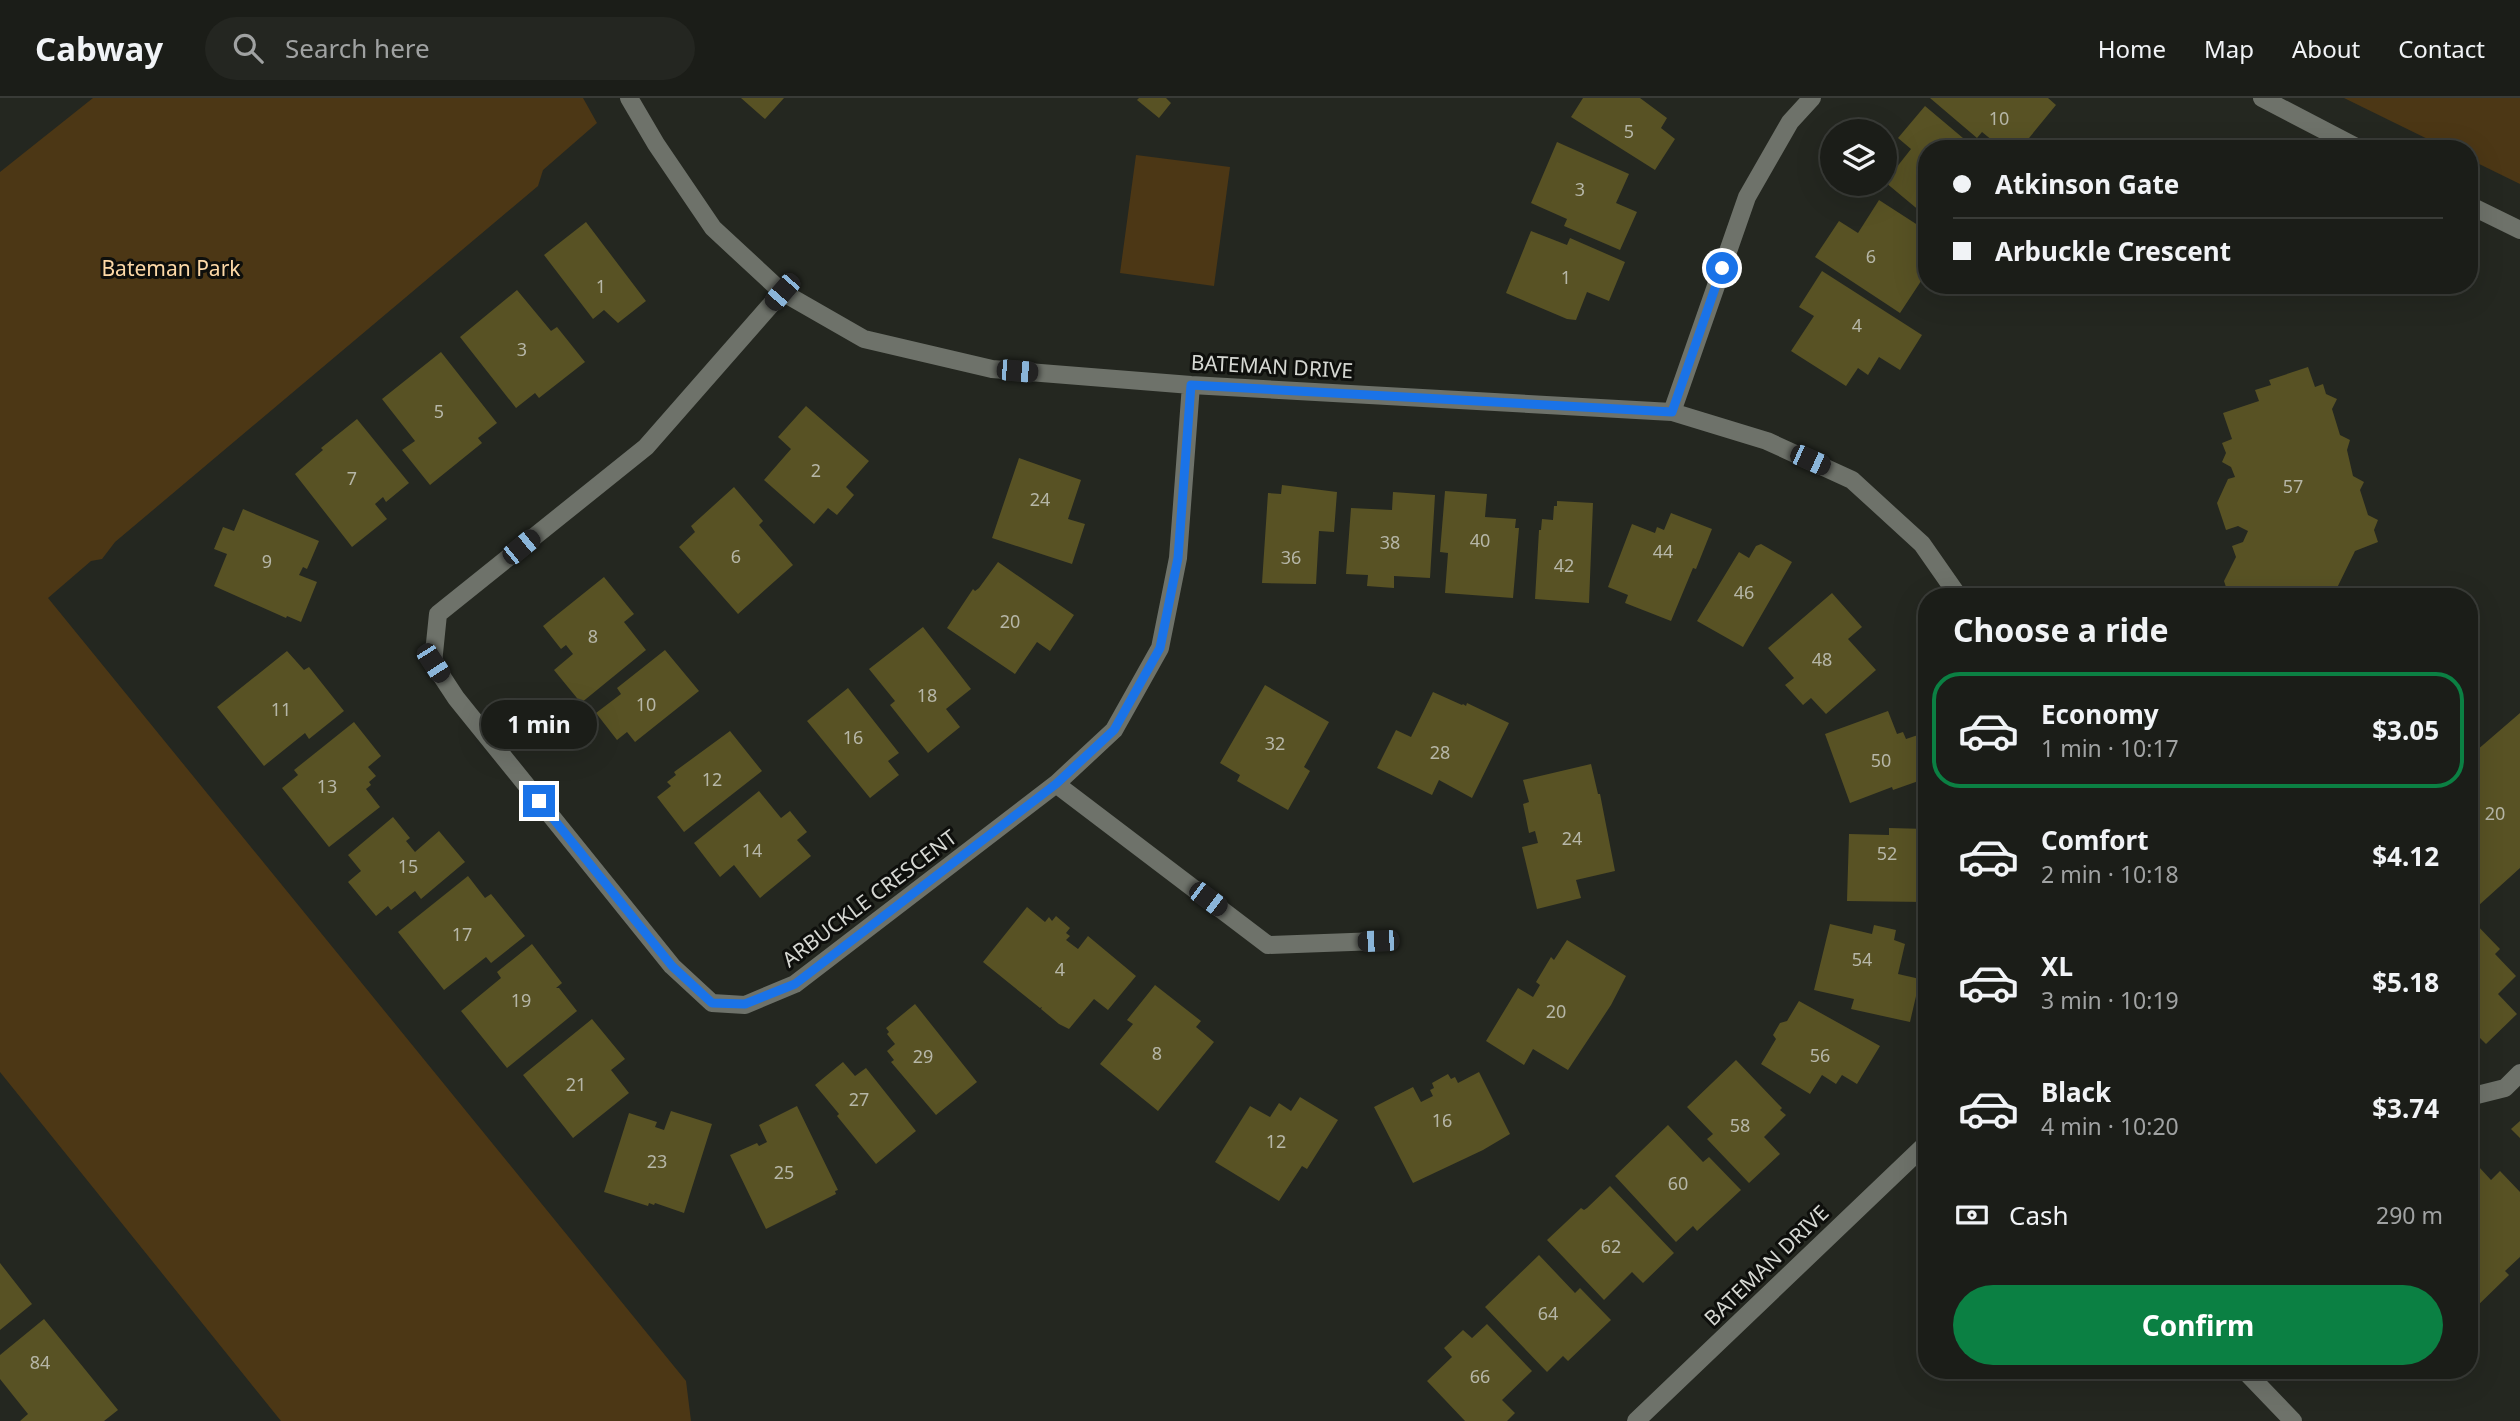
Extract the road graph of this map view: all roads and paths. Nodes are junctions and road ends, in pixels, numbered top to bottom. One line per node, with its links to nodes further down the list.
1 (629, 98): 7 (street, BATEMAN DRIVE)
2 (1812, 98): 9 (street)
3 (2262, 98): 4 (street)
4 (2343, 140)
5 (2478, 209): 6 (street)
6 (2520, 230)
7 (782, 292): 8 (street, BATEMAN DRIVE); 11 (street, ARBUCKLE CRESCENT)
8 (1191, 385): 9 (street, BATEMAN DRIVE); 11 (street, ARBUCKLE CRESCENT)
9 (1672, 412): 10 (street, BATEMAN DRIVE)
10 (1953, 588)
11 (1056, 784): 12 (street)
12 (1378, 941)
13 (2520, 1073): 14 (street)
14 (2478, 1095)
15 (1918, 1152): 17 (street, BATEMAN DRIVE)
16 (2253, 1379): 18 (street)
17 (1636, 1421)
18 (2293, 1421)

